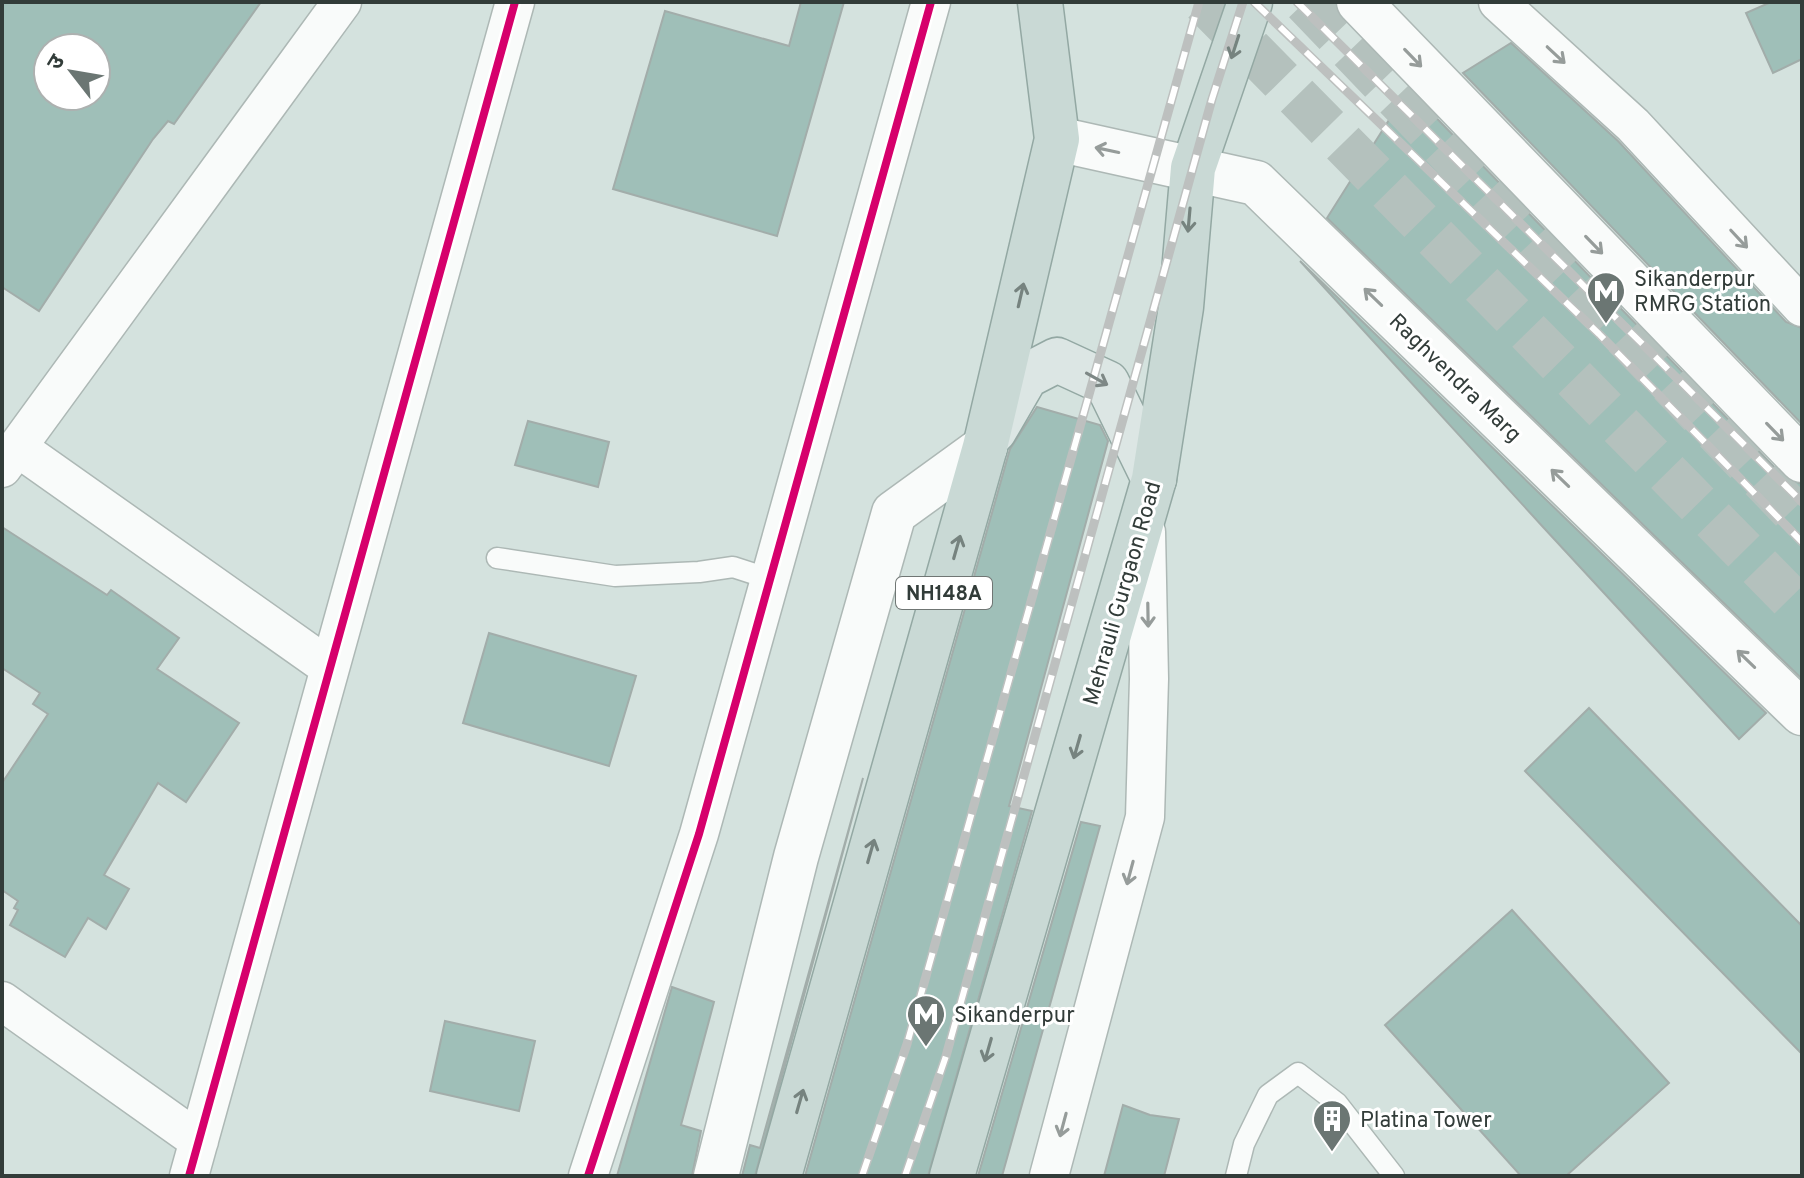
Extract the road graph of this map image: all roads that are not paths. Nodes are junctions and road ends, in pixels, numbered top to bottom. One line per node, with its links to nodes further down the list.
1 (342, 2): 12 (street)
2 (515, 2): 17 (street)
3 (931, 2): 16 (street)
4 (1040, 2): 8 (highway, NH148A)
5 (1250, 2): 9 (highway, Mehrauli Gurgaon Road, one-way to 9)
6 (1359, 2): 13 (street, one-way to 13)
7 (1498, 2): 10 (street, one-way to 10)
8 (1057, 139): 9 (street, Raghvendra Marg, one-way to 8); 11 (highway, NH148A, one-way to 8)
9 (1193, 168): 14 (highway, Mehrauli Gurgaon Road, one-way to 14); 18 (street, Raghvendra Marg, one-way to 9)
10 (1802, 307)
11 (985, 447): 14 (main road, one-way to 14); 22 (street); 23 (highway, NH148A, one-way to 11)
12 (10, 458): 17 (street)
13 (1802, 460)
14 (1150, 494): 24 (highway, Mehrauli Gurgaon Road, one-way to 24); 25 (street, one-way to 25)
15 (497, 558): 16 (lane)
16 (770, 579): 21 (street)
17 (330, 668): 20 (street)
18 (1802, 713)
19 (2, 1001): 20 (street)
20 (194, 1159)
21 (588, 1176)
22 (716, 1176)
23 (779, 1176)
24 (952, 1176)
25 (1049, 1176)
26 (1236, 1176): 27 (lane)
27 (1394, 1176)

